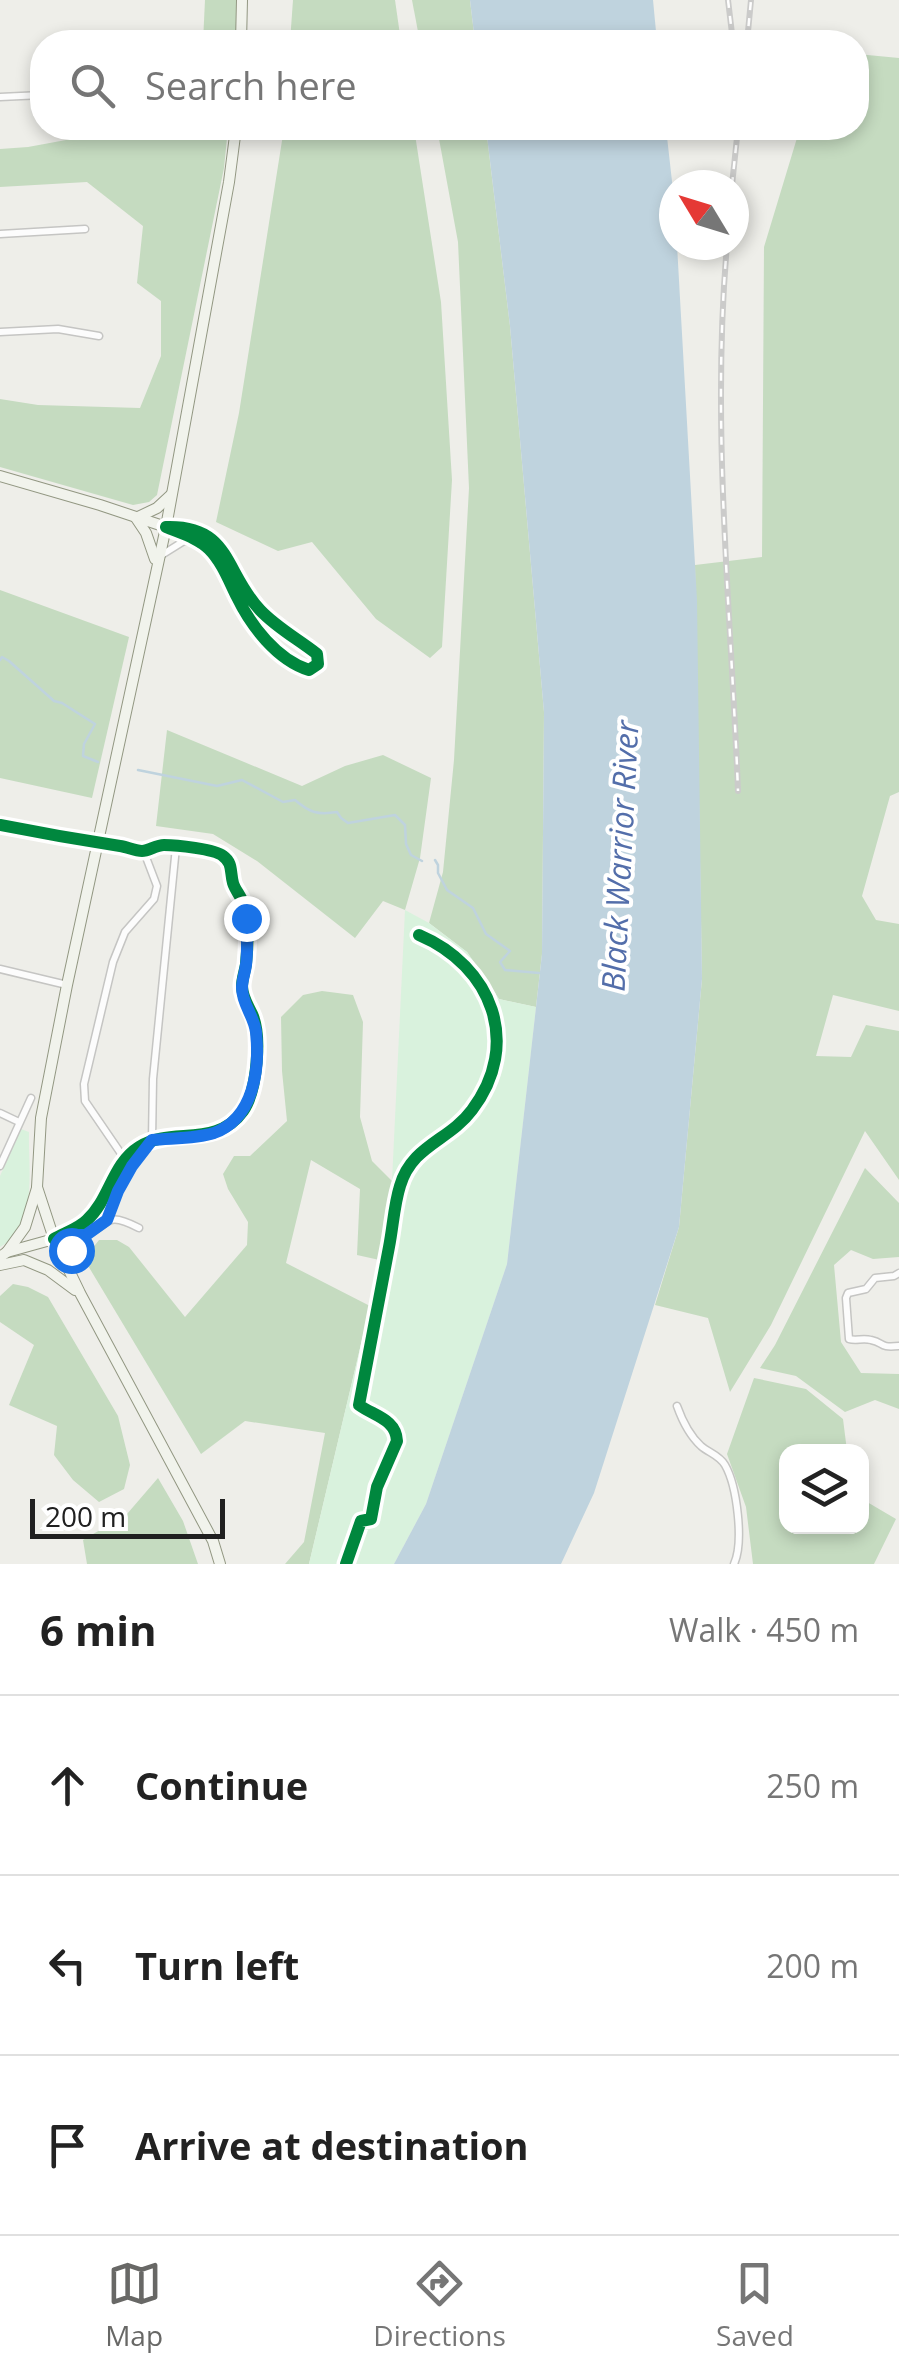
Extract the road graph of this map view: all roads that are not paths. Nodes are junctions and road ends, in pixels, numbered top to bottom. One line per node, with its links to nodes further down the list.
1 (242, 0): 2 (main road)
2 (241, 30)
3 (30, 96): 4 (street)
4 (0, 97)
5 (235, 140): 11 (main road)
6 (85, 229): 7 (street)
7 (0, 234)
8 (0, 332): 9 (street)
9 (99, 336)
10 (0, 476): 12 (main road)
11 (172, 494): 12 (main road); 13 (main road)
12 (136, 518): 13 (main road); 15 (main road)
13 (166, 527): 14 (street); 14 (street); 15 (main road)
14 (197, 540): 15 (street)
15 (158, 562): 17 (main road)
16 (0, 825): 17 (street)
17 (96, 844): 19 (street); 21 (main road)
18 (176, 847): 19 (street); 25 (street); 25 (street)
19 (144, 852): 26 (street)
20 (0, 970): 21 (street)
21 (67, 985): 28 (main road)
22 (31, 1098): 24 (street)
23 (0, 1113): 24 (street)
24 (20, 1122): 27 (street)
25 (152, 1140): 26 (street); 29 (street)
26 (124, 1158): 32 (street)
27 (0, 1166)
28 (38, 1187): 32 (main road); 33 (main road)
29 (107, 1220): 30 (street); 31 (street)
30 (139, 1228)
31 (80, 1235): 32 (street); 35 (main road)
32 (54, 1239): 33 (main road); 35 (main road)
33 (4, 1255)
34 (0, 1265): 37 (main road)
35 (68, 1269): 37 (main road)
36 (899, 1273): 38 (street)
37 (80, 1293): 40 (main road)
38 (899, 1346)
39 (676, 1406): 41 (street)
40 (220, 1564)
41 (734, 1564)

